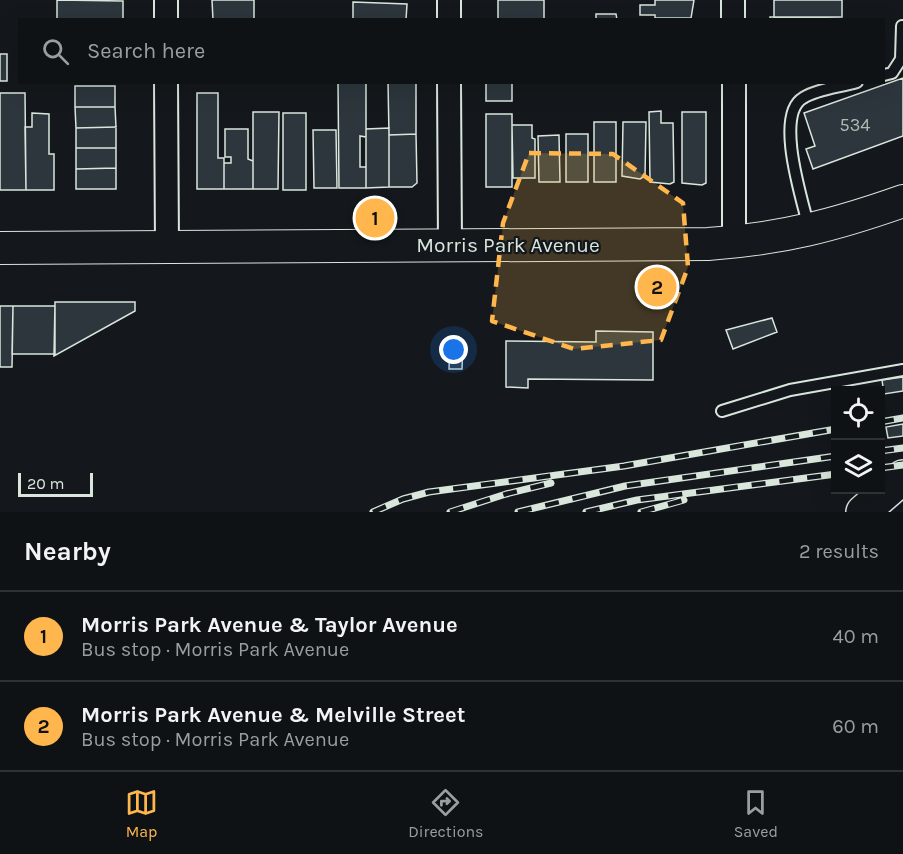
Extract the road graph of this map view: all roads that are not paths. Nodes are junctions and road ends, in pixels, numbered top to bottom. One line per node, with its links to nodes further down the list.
1 (166, 0): 4 (street)
2 (449, 0): 5 (street)
3 (733, 0): 6 (street)
4 (166, 18)
5 (449, 18)
6 (733, 18)
7 (902, 26): 8 (lane)
8 (885, 75)
9 (166, 84): 17 (street)
10 (449, 84): 16 (street)
11 (734, 84): 15 (street)
12 (850, 84): 14 (lane)
13 (903, 201): 14 (main road, Morris Park Avenue)
14 (810, 231): 15 (main road, Morris Park Avenue)
15 (734, 242): 16 (main road, Morris Park Avenue)
16 (450, 245): 17 (main road, Morris Park Avenue)
17 (167, 247): 18 (main road, Morris Park Avenue)
18 (0, 248)
19 (903, 370): 20 (lane)
20 (722, 411)
21 (903, 477): 22 (highway)
22 (863, 512)

